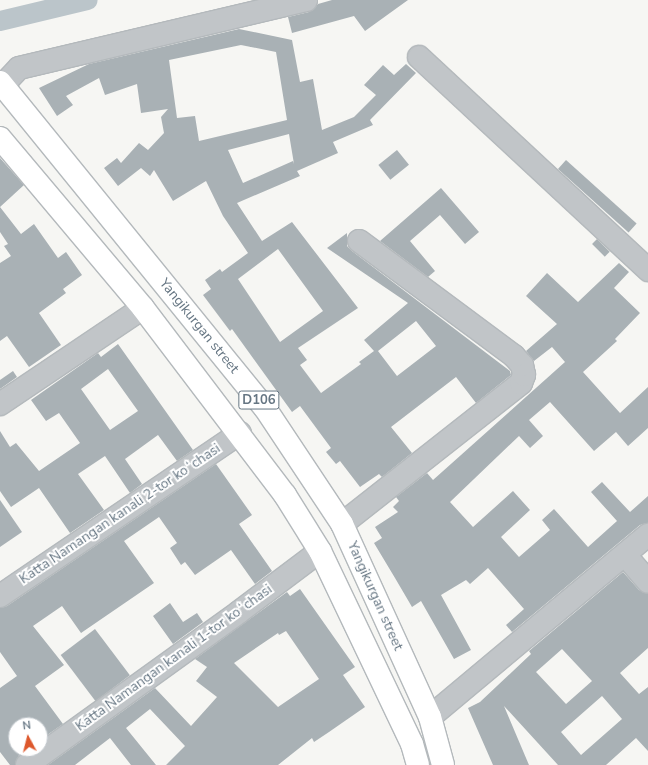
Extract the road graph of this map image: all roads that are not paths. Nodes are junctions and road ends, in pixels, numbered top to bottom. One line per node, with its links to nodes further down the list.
1 (306, 0): 3 (street)
2 (419, 57): 6 (street)
3 (2, 83): 10 (main road, Yangikurgan street / D106)
4 (0, 138): 7 (main road, Yangikurgan street / D106)
5 (359, 241): 10 (street)
6 (647, 268)
7 (143, 308): 8 (street); 9 (main road, Yangikurgan street / D106)
8 (0, 404)
9 (240, 433): 12 (main road, Yangikurgan street / D106); 15 (street, Katta Namangan kanali 2-tor koʻchasi)
10 (342, 524): 16 (main road, Yangikurgan street / D106)
11 (648, 535): 13 (street)
12 (320, 551): 17 (street, Katta Namangan kanali 1-tor koʻchasi); 18 (main road, Yangikurgan street / D106)
13 (624, 555): 14 (street); 16 (street)
14 (648, 581)
15 (0, 596)
16 (430, 717): 19 (main road, Yangikurgan street / D106)
17 (27, 765)
18 (418, 765)
19 (443, 765)

